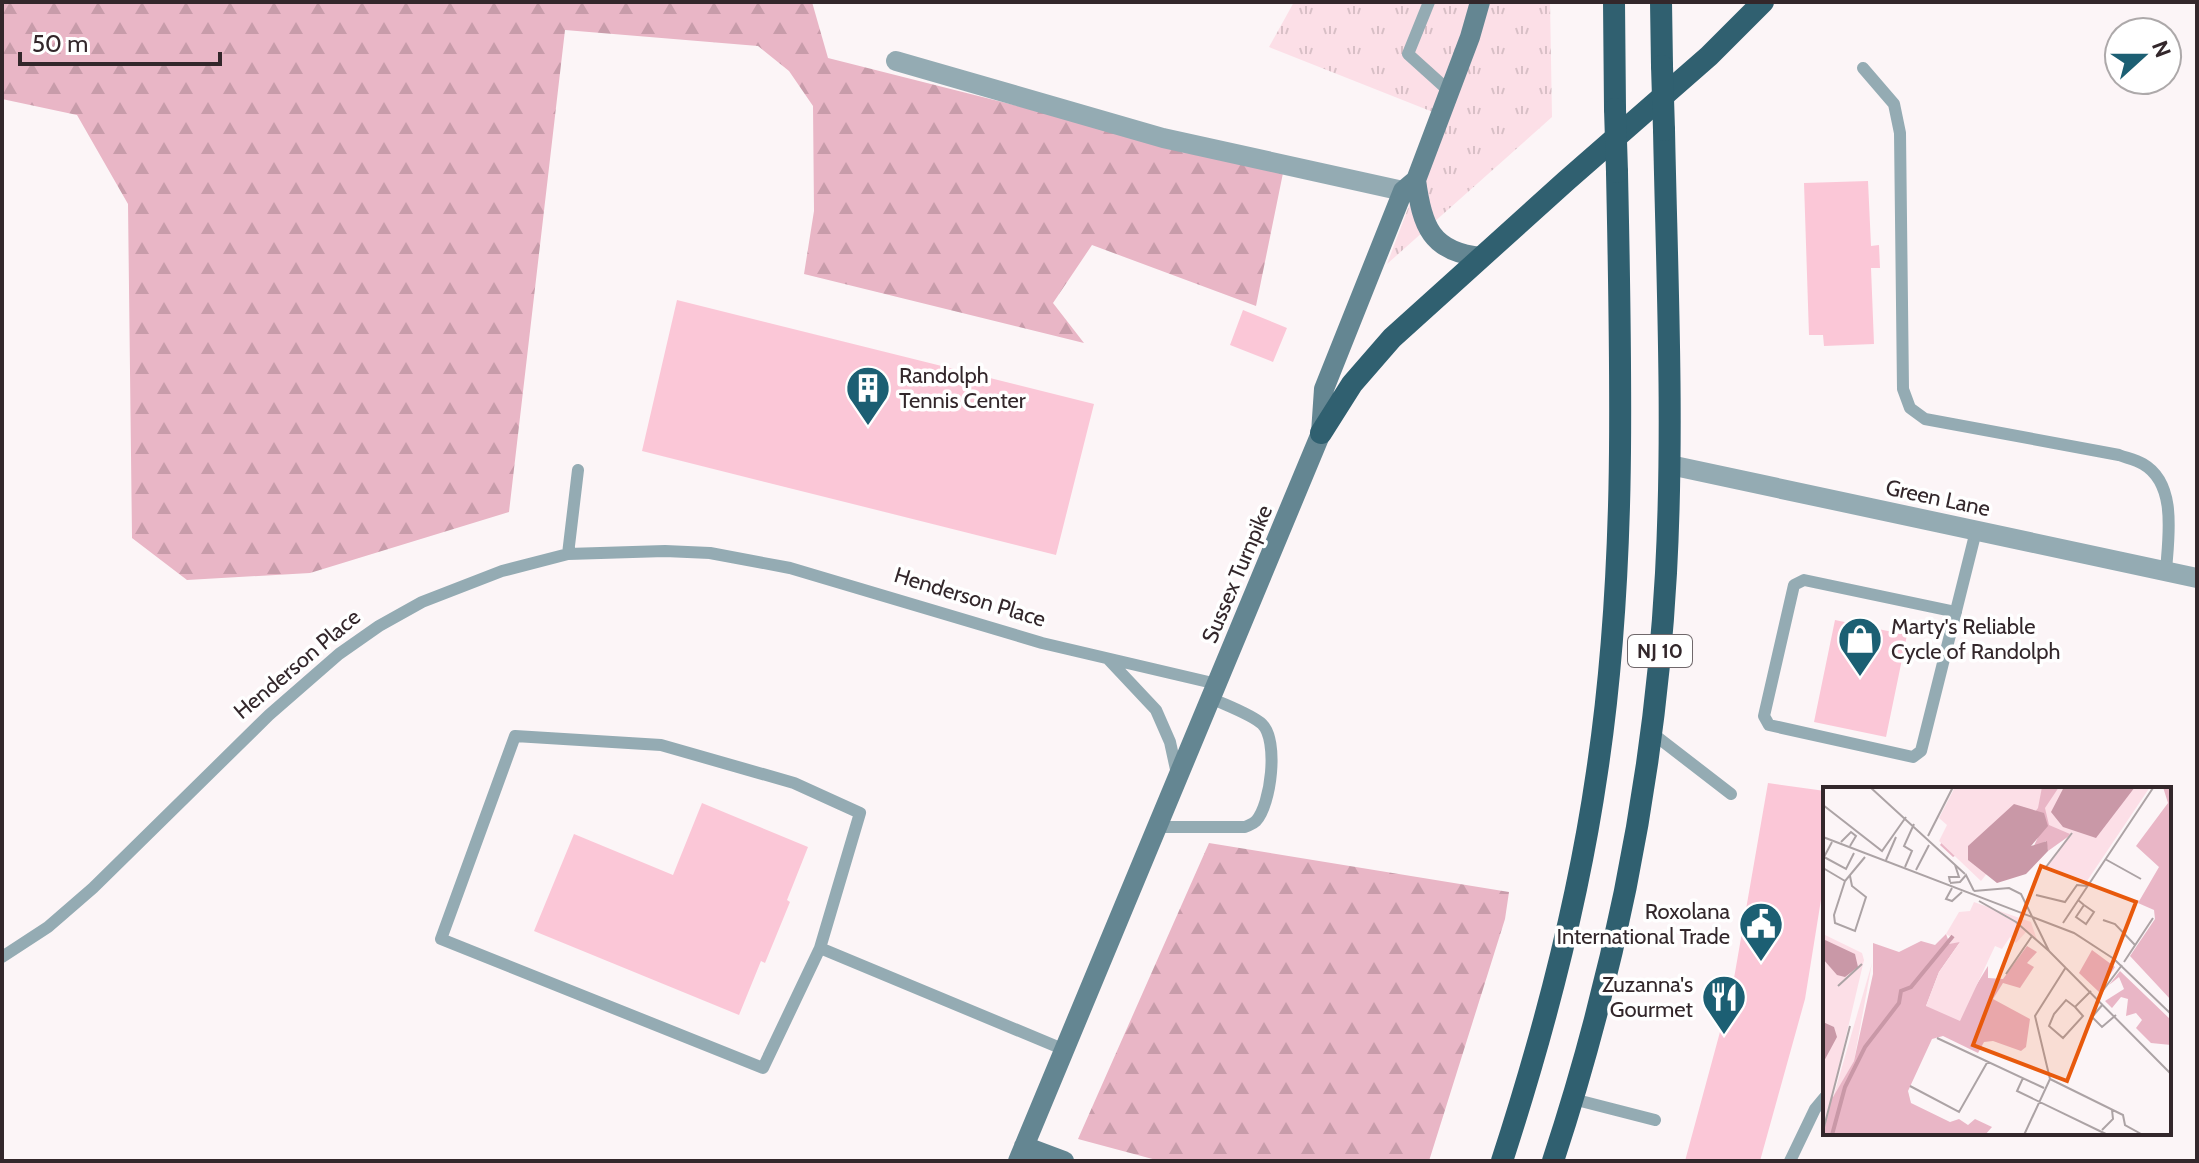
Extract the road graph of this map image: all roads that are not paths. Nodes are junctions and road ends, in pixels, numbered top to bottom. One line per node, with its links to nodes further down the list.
1 (1429, 2): 8 (lane)
2 (1480, 2): 8 (main road, Sussex Turnpike)
3 (1614, 2): 33 (highway, NJ 10, bridge)
4 (1661, 2): 12 (highway, NJ 10, bridge)
5 (1763, 2): 10 (highway)
6 (896, 61): 9 (street)
7 (1863, 68): 16 (lane)
8 (1449, 91): 9 (main road, Sussex Turnpike)
9 (1410, 186): 10 (main road); 11 (main road, Sussex Turnpike)
10 (1481, 257): 11 (highway)
11 (1321, 433): 20 (main road, Sussex Turnpike)
12 (1670, 465): 14 (street, Green Lane); 21 (highway, NJ 10)
13 (578, 470): 15 (lane)
14 (1976, 531): 16 (street, Green Lane); 18 (lane)
15 (568, 554): 19 (lane, Henderson Place); 26 (lane, Henderson Place)
16 (2166, 571): 17 (street, Green Lane)
17 (2197, 578)
18 (1956, 612): 18 (lane)
19 (1109, 660): 20 (lane, Henderson Place); 22 (lane)
20 (1214, 691): 22 (main road, Sussex Turnpike); 24 (lane, Henderson Place)
21 (1652, 733): 23 (lane); 28 (highway, NJ 10)
22 (1178, 779): 24 (main road, Sussex Turnpike)
23 (1731, 794)
24 (1158, 827): 27 (main road, Sussex Turnpike)
25 (820, 948): 25 (lane); 27 (lane)
26 (2, 957)
27 (1065, 1050): 31 (main road, Sussex Turnpike)
28 (1573, 1099): 30 (lane); 34 (highway, NJ 10)
29 (1823, 1099): 35 (lane)
30 (1655, 1120)
31 (1021, 1154): 32 (main road)
32 (1064, 1161)
33 (1502, 1161)
34 (1553, 1161)
35 (1790, 1161)

